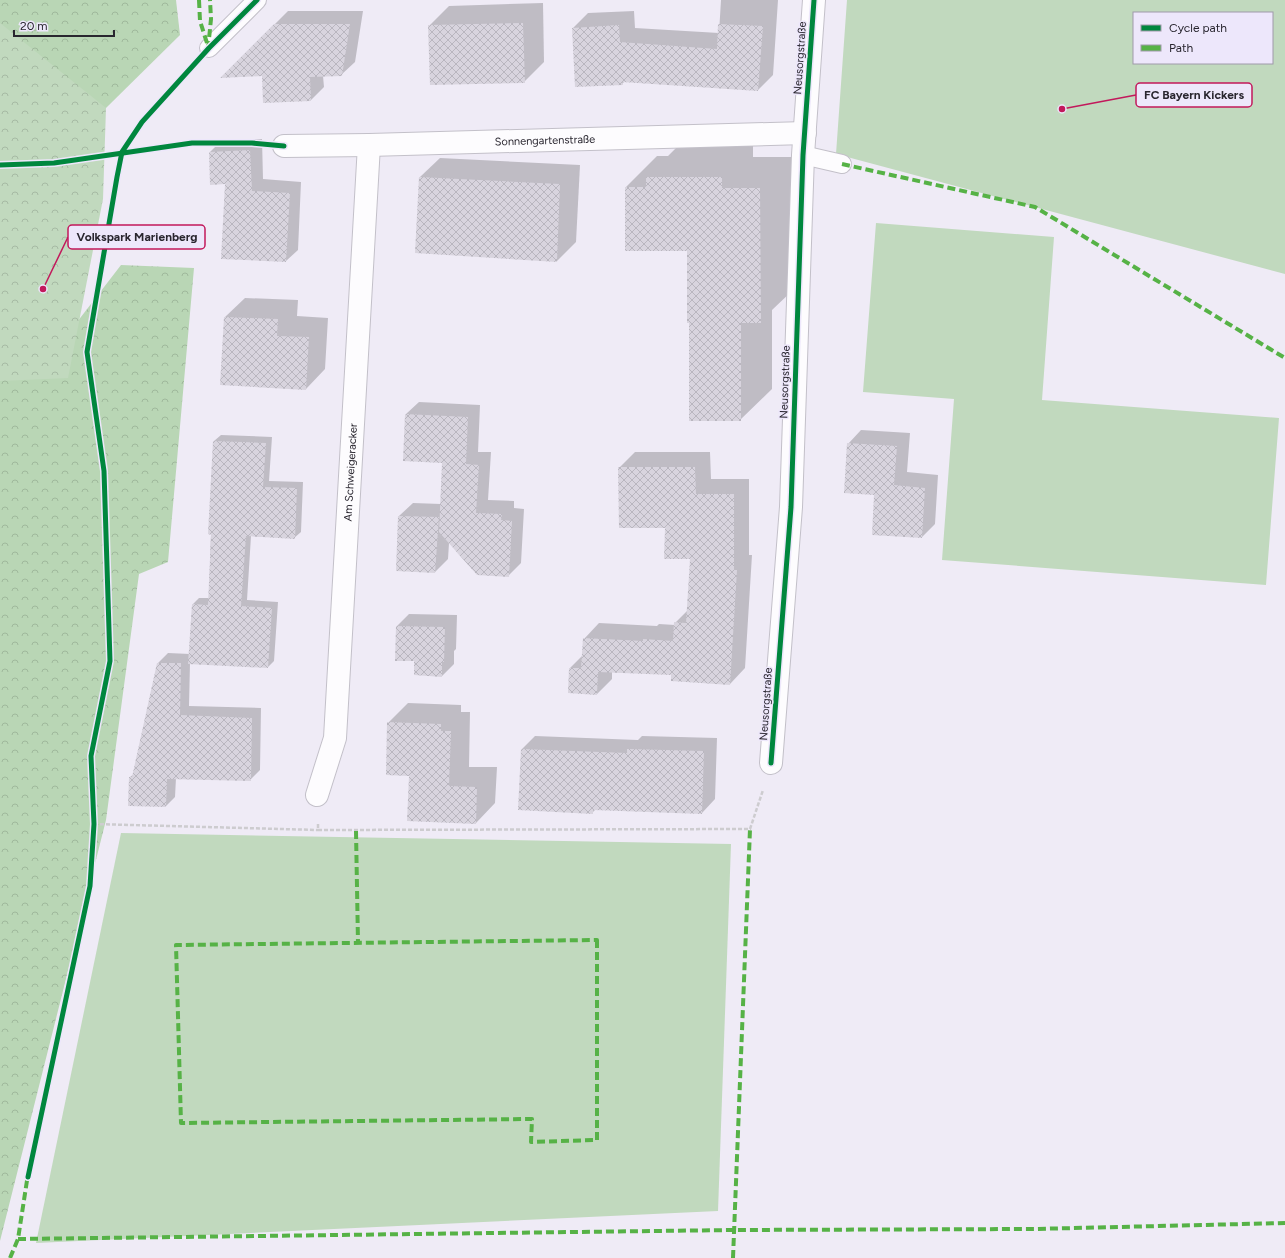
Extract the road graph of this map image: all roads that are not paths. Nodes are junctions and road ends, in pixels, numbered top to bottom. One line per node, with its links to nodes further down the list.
1 (257, 0): 3 (lane)
2 (814, 0): 4 (street, Neusorgstraße)
3 (209, 48)
4 (805, 133): 5 (street, Sonnengartenstraße); 7 (street, Neusorgstraße)
5 (369, 145): 6 (street, Sonnengartenstraße); 10 (street, Am Schweigeracker)
6 (284, 146)
7 (803, 155): 8 (lane); 9 (street, Neusorgstraße)
8 (842, 164)
9 (771, 763)
10 (317, 795)

